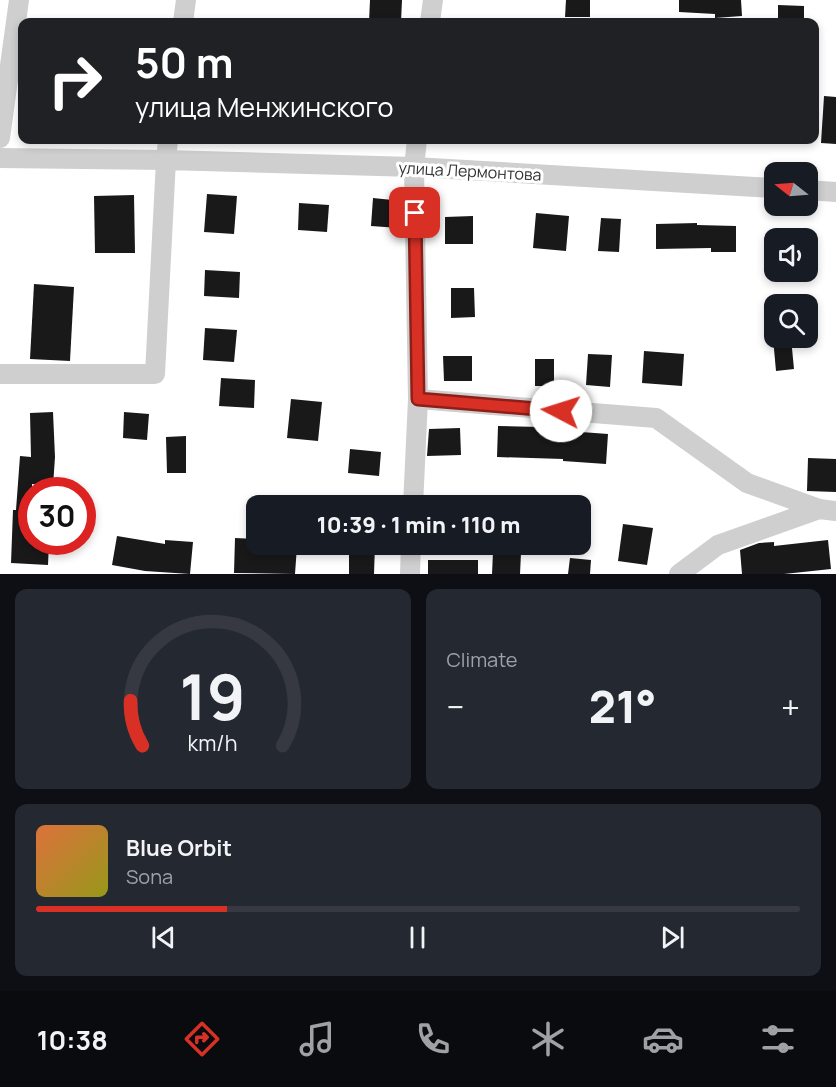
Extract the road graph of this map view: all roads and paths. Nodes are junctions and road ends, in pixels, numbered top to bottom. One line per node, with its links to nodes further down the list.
1 (19, 0): 6 (street)
2 (186, 0): 4 (street)
3 (432, 0): 5 (street)
4 (184, 18)
5 (430, 18)
6 (0, 138)
7 (168, 144): 10 (street)
8 (417, 144): 11 (street)
9 (0, 158): 10 (street, улица Лермонтова)
10 (166, 160): 11 (street, улица Лермонтова); 15 (street)
11 (414, 167): 12 (street, улица Лермонтова); 16 (street)
12 (764, 187)
13 (818, 191): 14 (street)
14 (836, 192)
15 (0, 374)
16 (418, 399): 17 (street); 18 (street)
17 (414, 495)
18 (828, 510): 21 (street)
19 (411, 555): 20 (street)
20 (410, 574)
21 (678, 574)

